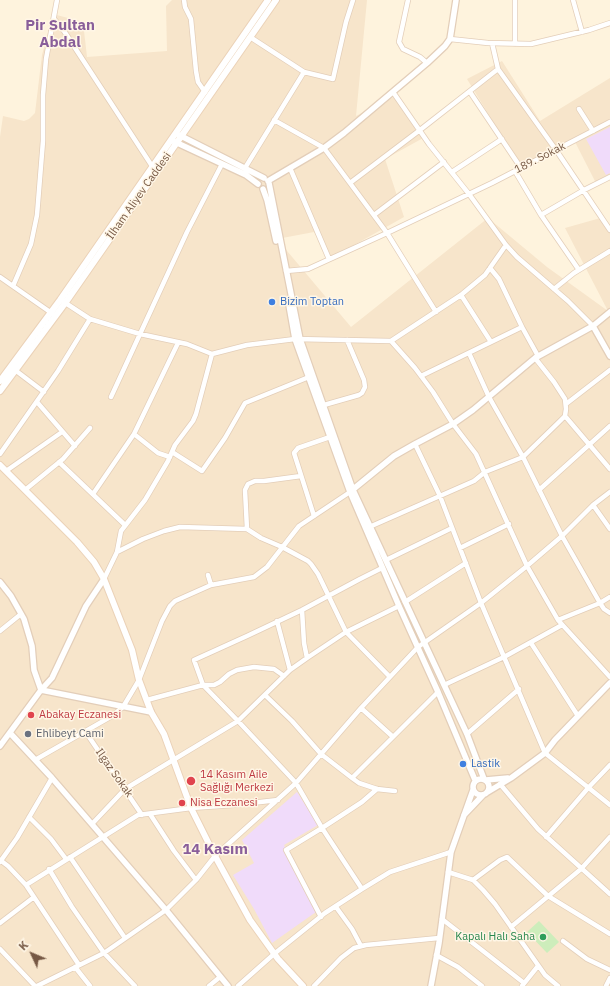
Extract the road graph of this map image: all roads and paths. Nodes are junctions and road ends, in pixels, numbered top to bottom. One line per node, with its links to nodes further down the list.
1 (57, 0): 10 (street)
2 (184, 0): 20 (street)
3 (268, 0): 20 (main road, İlham Aliyev Caddesi)
4 (276, 0): 13 (main road, İlham Aliyev Caddesi)
5 (353, 0): 19 (street)
6 (408, 0): 17 (street)
7 (456, 0): 14 (street)
8 (515, 0): 16 (street)
9 (573, 0): 12 (street)
10 (54, 19): 35 (street); 59 (street)
11 (610, 23): 12 (street)
12 (582, 32): 16 (street)
13 (250, 37): 19 (street); 28 (main road, İlham Aliyev Caddesi)
14 (450, 39): 15 (street); 17 (street)
15 (492, 44): 16 (street); 18 (street)
16 (515, 44)
17 (427, 63): 21 (street)
18 (498, 69): 22 (street); 32 (street)
19 (304, 72): 24 (street)
20 (205, 92): 28 (main road, İlham Aliyev Caddesi)
21 (394, 92): 26 (street); 31 (street)
22 (470, 92): 26 (street); 29 (street)
23 (579, 109): 27 (street)
24 (274, 120): 31 (street); 36 (street)
25 (610, 122): 27 (street, 189. Sokak)
26 (420, 130): 33 (street); 43 (street)
27 (593, 131): 32 (street, 189. Sokak)
28 (178, 135): 30 (main road, İlham Aliyev Caddesi); 36 (street)
29 (502, 139): 38 (street); 40 (street)
30 (174, 142): 34 (street); 35 (main road, İlham Aliyev Caddesi); 62 (main road, İlham Aliyev Caddesi)
31 (324, 148): 37 (street); 43 (street)
32 (556, 150): 38 (street, 189. Sokak); 46 (street)
33 (444, 162): 40 (street); 48 (street)
34 (222, 164): 44 (street); 69 (street)
35 (152, 166): 62 (main road, İlham Aliyev Caddesi)
36 (245, 168): 42 (street)
37 (290, 168): 42 (street); 54 (street)
38 (521, 168): 39 (street, 189. Sokak)
39 (516, 171): 47 (street, 189. Sokak); 49 (street)
40 (452, 172): 47 (street)
41 (610, 177): 46 (street)
42 (267, 181): 44 (street); 45 (street); 57 (street)
43 (350, 183): 48 (street)
44 (258, 184): 45 (street)
45 (263, 189): 70 (street)
46 (584, 190): 49 (street); 50 (street)
47 (469, 194): 51 (street, 189. Sokak); 52 (street)
48 (374, 215): 51 (street)
49 (541, 215): 56 (street)
50 (610, 230)
51 (387, 233): 54 (street, 189. Sokak); 63 (street)
52 (506, 245): 55 (street); 60 (street)
53 (610, 251): 56 (street)
54 (329, 259): 57 (street, 189. Sokak)
55 (490, 268): 61 (street); 68 (street)
56 (579, 270): 60 (street)
57 (286, 271): 70 (street)
58 (0, 277): 59 (street)
59 (12, 286): 65 (street)
60 (554, 289): 67 (street)
61 (461, 295): 63 (street); 73 (street)
62 (63, 301): 65 (main road, İlham Aliyev Caddesi); 66 (street)
63 (436, 312): 72 (street)
64 (610, 312): 67 (street)
65 (54, 314): 79 (main road, İlham Aliyev Caddesi); 83 (main road, İlham Aliyev Caddesi)
66 (90, 319): 69 (street); 85 (street)
67 (593, 326): 77 (street); 78 (street)
68 (522, 327): 73 (street); 78 (street)
69 (140, 334): 74 (street); 87 (street)
70 (298, 339): 71 (street); 76 (street); 82 (street); 90 (street)
71 (347, 340): 72 (street); 90 (street)
72 (391, 341): 81 (street)
73 (491, 342): 75 (street)
74 (178, 343): 76 (street); 96 (street)
75 (469, 353): 81 (street); 86 (street)
76 (212, 354): 102 (street)
77 (610, 356)
78 (537, 357): 86 (street); 89 (street)
79 (15, 370): 84 (main road, İlham Aliyev Caddesi); 85 (street)
80 (610, 370): 89 (street)
81 (421, 376): 92 (street)
82 (309, 377): 97 (street); 102 (street)
83 (0, 381)
84 (0, 390)
85 (44, 392): 88 (street)
86 (489, 397): 92 (street); 103 (street)
87 (111, 398)
88 (37, 402): 95 (street); 101 (street)
89 (566, 404): 91 (street)
90 (324, 405): 112 (street)
91 (565, 416): 99 (street); 103 (street)
92 (453, 424): 98 (street); 108 (street)
93 (610, 426): 99 (street)
94 (90, 428): 100 (street)
95 (62, 432): 100 (street); 107 (street)
96 (134, 434): 102 (street); 114 (street)
97 (330, 437): 109 (street); 112 (street)
98 (415, 444): 112 (street); 115 (street)
99 (589, 445): 106 (street); 111 (street)
100 (75, 446): 104 (street)
101 (0, 454)
102 (171, 455): 119 (street)
103 (523, 457): 108 (street); 111 (street)
104 (59, 462): 110 (street); 114 (street)
105 (0, 466): 107 (main road)
106 (610, 469)
107 (6, 471): 110 (main road)
108 (485, 472): 115 (street); 118 (street)
109 (301, 476): 117 (street); 122 (street)
110 (25, 490): 133 (main road)
111 (540, 490): 124 (street)
112 (351, 491): 117 (street); 120 (street)
113 (610, 492): 116 (street)
114 (92, 494): 119 (street)
115 (440, 496): 120 (street); 121 (street)
116 (593, 505): 123 (street); 124 (street)
117 (314, 516): 125 (street)
118 (509, 524): 126 (street); 130 (street)
119 (125, 525): 127 (street)
120 (368, 528): 128 (street); 131 (street)
121 (452, 528): 126 (street); 128 (street)
122 (247, 529): 125 (street); 127 (street)
123 (610, 529)
124 (562, 536): 130 (street); 140 (street)
125 (282, 547): 135 (street); 136 (street)
126 (460, 548): 129 (street)
127 (117, 552): 133 (street)
128 (386, 560): 138 (street)
129 (466, 563): 138 (street); 139 (street)
130 (527, 566): 139 (street); 145 (street)
131 (382, 568): 136 (street); 141 (street)
132 (208, 575): 135 (street)
133 (104, 579): 159 (main road); 164 (street)
134 (0, 582): 144 (street)
135 (211, 586): 159 (street)
136 (329, 596): 142 (street); 149 (street)
137 (610, 597): 140 (street)
138 (405, 602): 150 (street)
139 (481, 603): 150 (street); 153 (street)
140 (600, 603): 143 (street); 145 (street)
141 (398, 606): 149 (street); 152 (street)
142 (302, 610): 146 (street); 154 (street)
143 (610, 613)
144 (21, 614): 148 (street); 164 (street)
145 (558, 620): 147 (street)
146 (277, 621): 155 (street); 161 (street)
147 (562, 625): 151 (street); 158 (street)
148 (0, 631)
149 (346, 632): 154 (street); 157 (street)
150 (424, 642): 152 (street); 162 (street)
151 (531, 643): 153 (street); 171 (street)
152 (418, 647): 157 (street); 165 (street)
153 (504, 657): 162 (street); 163 (street)
154 (307, 658): 155 (street)
155 (290, 670): 156 (street)
156 (284, 676): 161 (street); 166 (street)
157 (390, 677): 169 (street)
158 (610, 677)
159 (139, 680): 167 (main road); 168 (street)
160 (610, 683): 171 (street)
161 (203, 685): 167 (street); 172 (street)
162 (444, 685): 175 (street)
163 (519, 688): 175 (street); 178 (street)
164 (41, 690): 168 (street); 174 (street)
165 (438, 692): 176 (street); 186 (street)
166 (265, 695): 172 (street); 179 (street)
167 (147, 700): 170 (main road)
168 (124, 707): 170 (street); 173 (street)
169 (361, 708): 176 (street); 179 (street)
170 (151, 712): 180 (main road)
171 (578, 716): 178 (street)
172 (238, 721): 180 (street); 188 (street)
173 (85, 732): 181 (street); 191 (street, Ilgaz Sokak)
174 (10, 733): 177 (street); 181 (street)
175 (467, 734): 187 (street)
176 (392, 736): 184 (street)
177 (0, 746)
178 (545, 753): 185 (street); 190 (street)
179 (321, 754): 184 (street); 188 (street)
180 (173, 759): 191 (street); 198 (main road)
181 (35, 760): 183 (street)
182 (610, 765): 190 (street)
183 (52, 778): 202 (street); 203 (street)
184 (352, 778): 192 (street)
185 (511, 778): 187 (street); 189 (street)
186 (475, 780): 187 (street); 193 (street)
187 (485, 780): 195 (street)
188 (296, 784): 196 (street); 204 (street)
189 (500, 784): 195 (street); 205 (street)
190 (589, 787): 197 (street); 205 (street)
191 (125, 789): 200 (street, Ilgaz Sokak); 203 (street)
192 (376, 789): 194 (street); 204 (street)
193 (473, 790): 195 (street); 201 (street)
194 (395, 791)
195 (484, 794): 201 (street)
196 (278, 800): 198 (street); 209 (street)
197 (610, 805)
198 (191, 808): 199 (street); 209 (main road)
199 (150, 814): 200 (street); 215 (street)
200 (142, 815): 207 (street)
201 (462, 816): 208 (street)
202 (30, 817): 210 (street); 211 (street)
203 (92, 824): 207 (street)
204 (322, 828): 218 (street); 224 (street)
205 (546, 837): 212 (street)
206 (610, 837): 212 (street)
207 (103, 838): 210 (street); 223 (street)
208 (451, 852): 214 (street); 218 (street)
209 (215, 856): 215 (street); 235 (main road)
210 (68, 858): 213 (street); 229 (street)
211 (0, 861): 217 (street)
212 (581, 868): 219 (street); 220 (street)
213 (49, 869): 217 (street); 234 (street)
214 (448, 872): 216 (street); 225 (street)
215 (196, 880): 223 (street)
216 (472, 880): 220 (street); 227 (street)
217 (26, 885): 221 (street)
218 (362, 889): 222 (street)
219 (610, 894)
220 (548, 896): 227 (street); 228 (street)
221 (34, 897): 226 (street); 237 (street)
222 (336, 906): 224 (street); 232 (street)
223 (166, 910): 229 (street); 240 (street)
224 (321, 917): 235 (street)
225 (442, 919): 230 (street); 242 (street)
226 (0, 923)
227 (511, 927): 238 (street)
228 (610, 934)
229 (125, 938): 234 (street)
230 (439, 938): 232 (street); 236 (street)
231 (562, 941): 239 (street)
232 (361, 946): 250 (street)
233 (0, 949): 243 (street)
234 (104, 953): 237 (street); 245 (street)
235 (274, 954): 248 (street); 249 (main road)
236 (436, 955): 251 (street); 252 (street)
237 (77, 966): 243 (street); 244 (street)
238 (538, 966): 242 (street); 253 (street)
239 (610, 970)
240 (220, 977): 246 (street); 247 (street)
241 (610, 978): 254 (street)
242 (523, 984)
243 (36, 986)
244 (90, 986)
245 (135, 986)
246 (209, 986)
247 (228, 986)
248 (238, 986)
249 (303, 986)
250 (314, 986)
251 (431, 986)
252 (482, 986)
253 (558, 986)
254 (606, 986)

